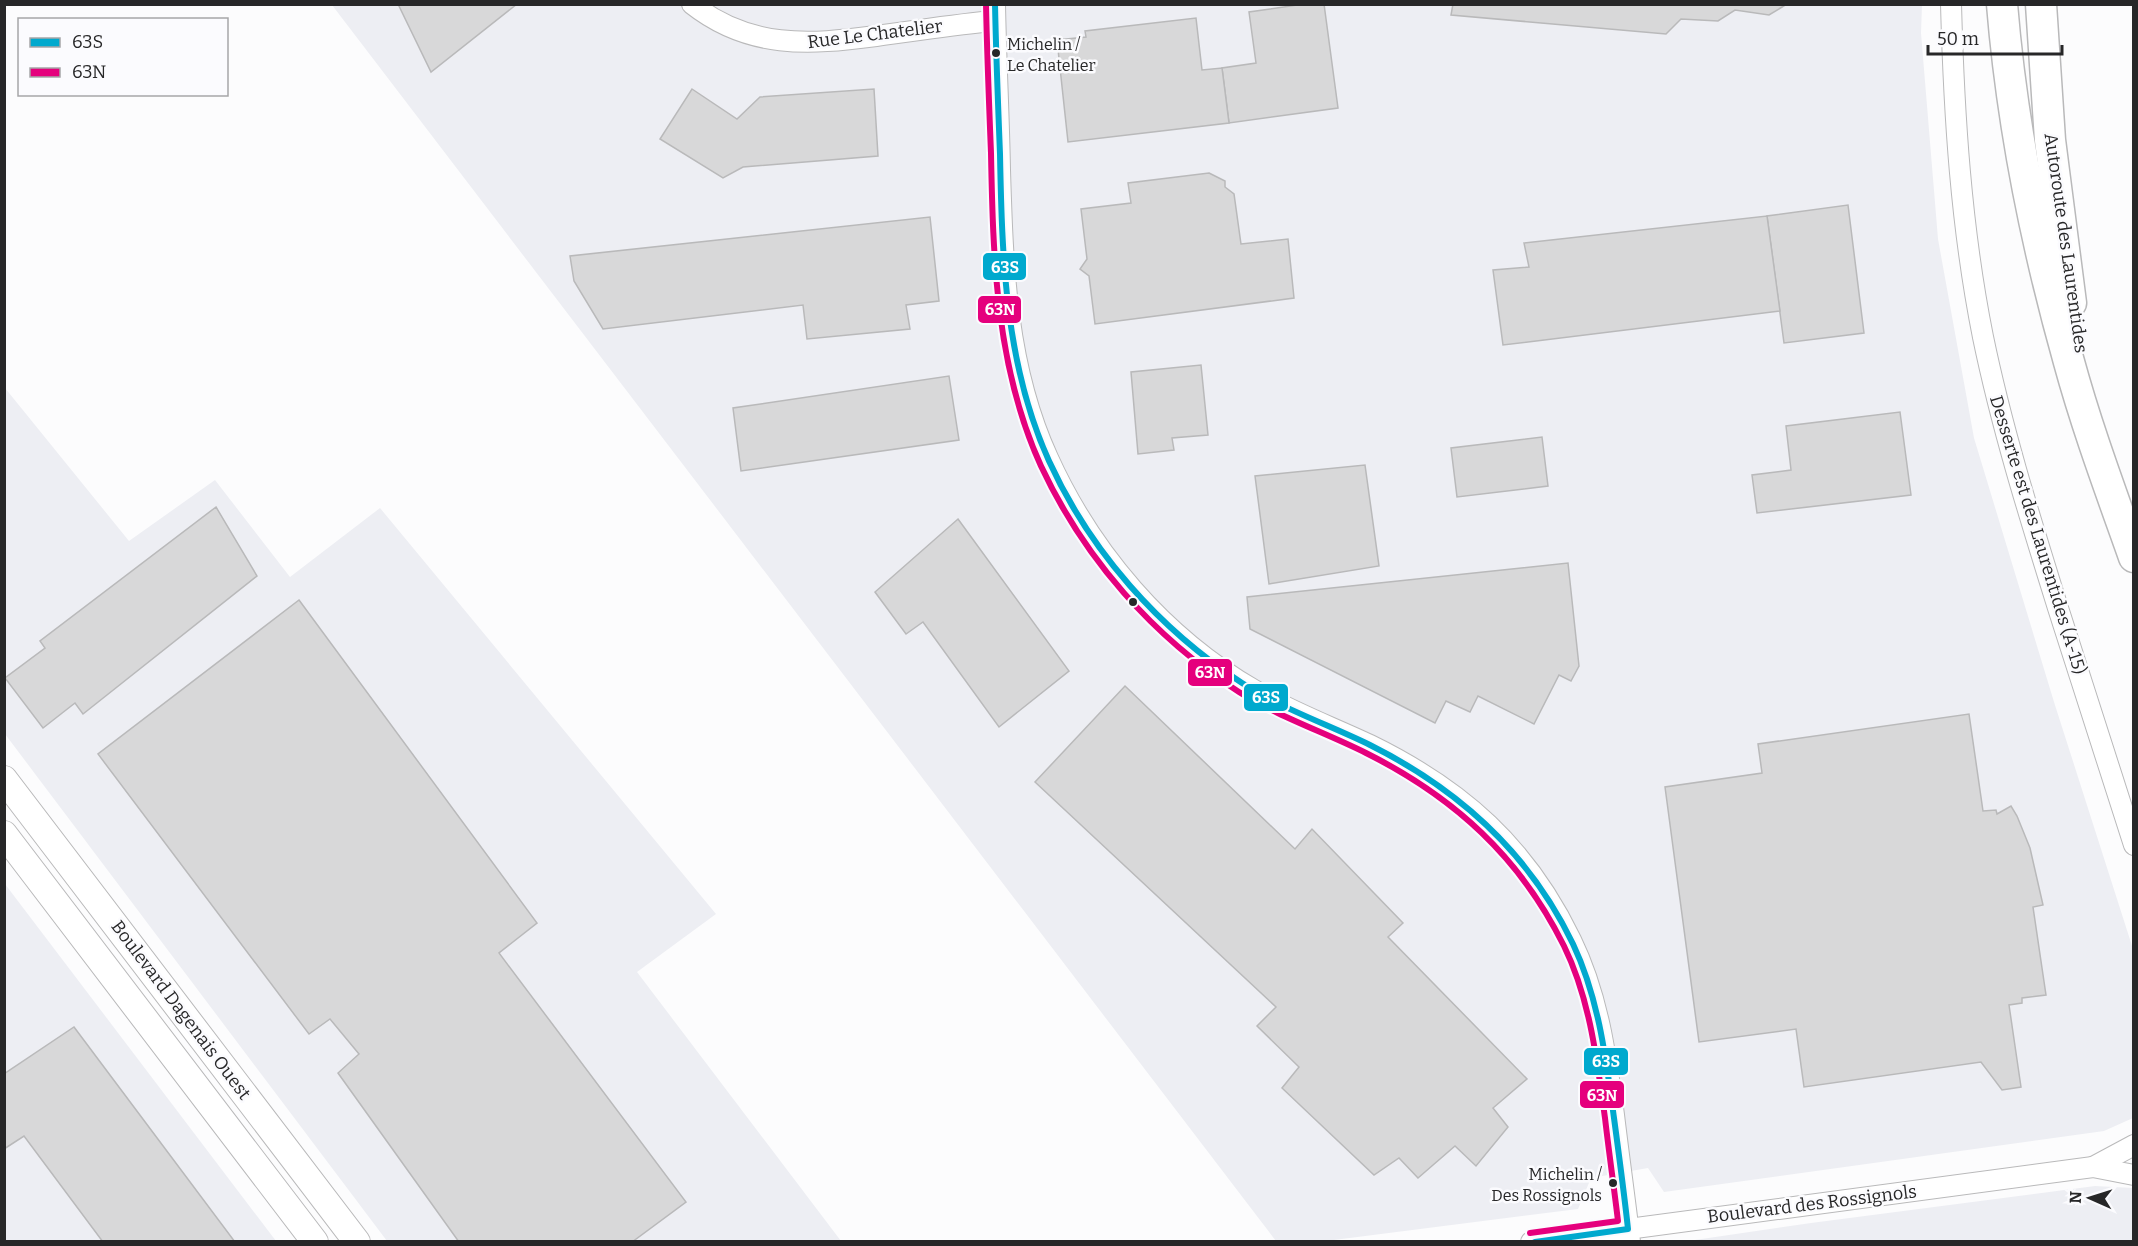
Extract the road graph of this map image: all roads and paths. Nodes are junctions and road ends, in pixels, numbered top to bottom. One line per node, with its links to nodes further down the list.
1 (692, 4): 5 (street, Rue Le Chatelier)
2 (1951, 4): 10 (street, Desserte est des Laurentides (A-15))
3 (2002, 4): 7 (highway)
4 (2041, 4): 6 (highway, Autoroute des Laurentides)
5 (995, 13): 14 (street)
6 (2133, 547)
7 (2133, 557)
8 (4, 779): 16 (main road, Boulevard Dagenais Ouest)
9 (4, 834): 15 (main road, Boulevard Dagenais Ouest)
10 (2133, 845)
11 (2133, 1145): 12 (street, Boulevard des Rossignols)
12 (2093, 1167): 13 (street, Boulevard des Rossignols); 14 (street, Boulevard des Rossignols)
13 (2133, 1175)
14 (1629, 1235): 17 (street, Boulevard des Rossignols)
15 (315, 1242)
16 (357, 1242)
17 (1531, 1242)

